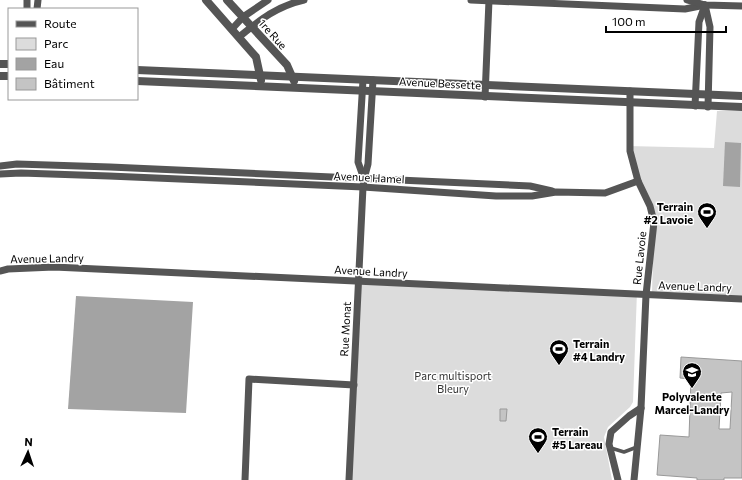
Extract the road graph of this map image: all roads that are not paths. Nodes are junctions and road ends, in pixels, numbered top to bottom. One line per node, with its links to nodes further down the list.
1 (206, 0): 12 (street)
2 (227, 0): 10 (street, 1re Rue)
3 (268, 0): 10 (street)
4 (304, 0): 11 (street)
5 (471, 0): 6 (street)
6 (489, 0): 8 (street); 20 (street)
7 (687, 0): 8 (street)
8 (705, 5): 9 (street); 26 (street); 27 (street)
9 (742, 6)
10 (243, 17): 11 (street, 1re Rue); 12 (street)
11 (252, 26): 13 (street); 16 (street, 1re Rue)
12 (232, 28): 13 (street)
13 (239, 38): 15 (street)
14 (139, 70): 15 (street, Avenue Bessette); 19 (street)
15 (260, 75): 16 (street, Avenue Bessette); 21 (street)
16 (293, 77): 17 (street, Avenue Bessette); 22 (street, 1re Rue)
17 (362, 80): 18 (street, Avenue Bessette); 23 (street, Rue Monat)
18 (373, 80): 20 (street, Avenue Bessette); 24 (street, Rue Monat)
19 (139, 81): 21 (street, Avenue Bessette)
20 (486, 85): 25 (street, Avenue Bessette); 29 (street)
21 (262, 86): 22 (street, Avenue Bessette)
22 (296, 87): 23 (street, Avenue Bessette)
23 (362, 90): 24 (street, Avenue Bessette); 38 (street, Rue Monat)
24 (373, 91): 29 (street, Avenue Bessette); 38 (street, Rue Monat)
25 (630, 91): 26 (street, Avenue Bessette); 30 (street, Rue Lavoie)
26 (696, 94): 27 (street, Avenue Bessette); 31 (street)
27 (708, 94): 28 (street, Avenue Bessette); 32 (street)
28 (742, 96)
29 (485, 97): 30 (street, Avenue Bessette)
30 (630, 103): 31 (street, Avenue Bessette); 39 (street, Rue Lavoie)
31 (695, 106): 32 (street, Avenue Bessette)
32 (708, 107): 33 (street, Avenue Bessette)
33 (742, 107)
34 (0, 166): 35 (street, Avenue Hamel)
35 (180, 171): 37 (street); 38 (street, Avenue Hamel)
36 (0, 174): 37 (street, Avenue Hamel)
37 (179, 179): 40 (street, Avenue Hamel)
38 (364, 179): 40 (street, Rue Monat); 41 (street, Avenue Hamel)
39 (638, 181): 41 (street, Avenue Hamel); 44 (street, Rue Lavoie)
40 (363, 187): 41 (street, Avenue Hamel); 43 (street, Rue Monat)
41 (556, 192)
42 (0, 272): 43 (street, Avenue Landry)
43 (358, 281): 44 (street, Avenue Landry); 46 (street, Rue Monat)
44 (646, 295): 45 (street, Avenue Landry); 47 (street, Rue Lavoie)
45 (742, 299)
46 (354, 385): 50 (street); 51 (street, Rue Monat)
47 (641, 408): 48 (street, Rue Lavoie); 49 (street)
48 (638, 446): 49 (lane); 53 (street, Rue Lavoie)
49 (610, 448): 52 (street)
50 (245, 480)
51 (349, 480)
52 (618, 480)
53 (634, 480)

